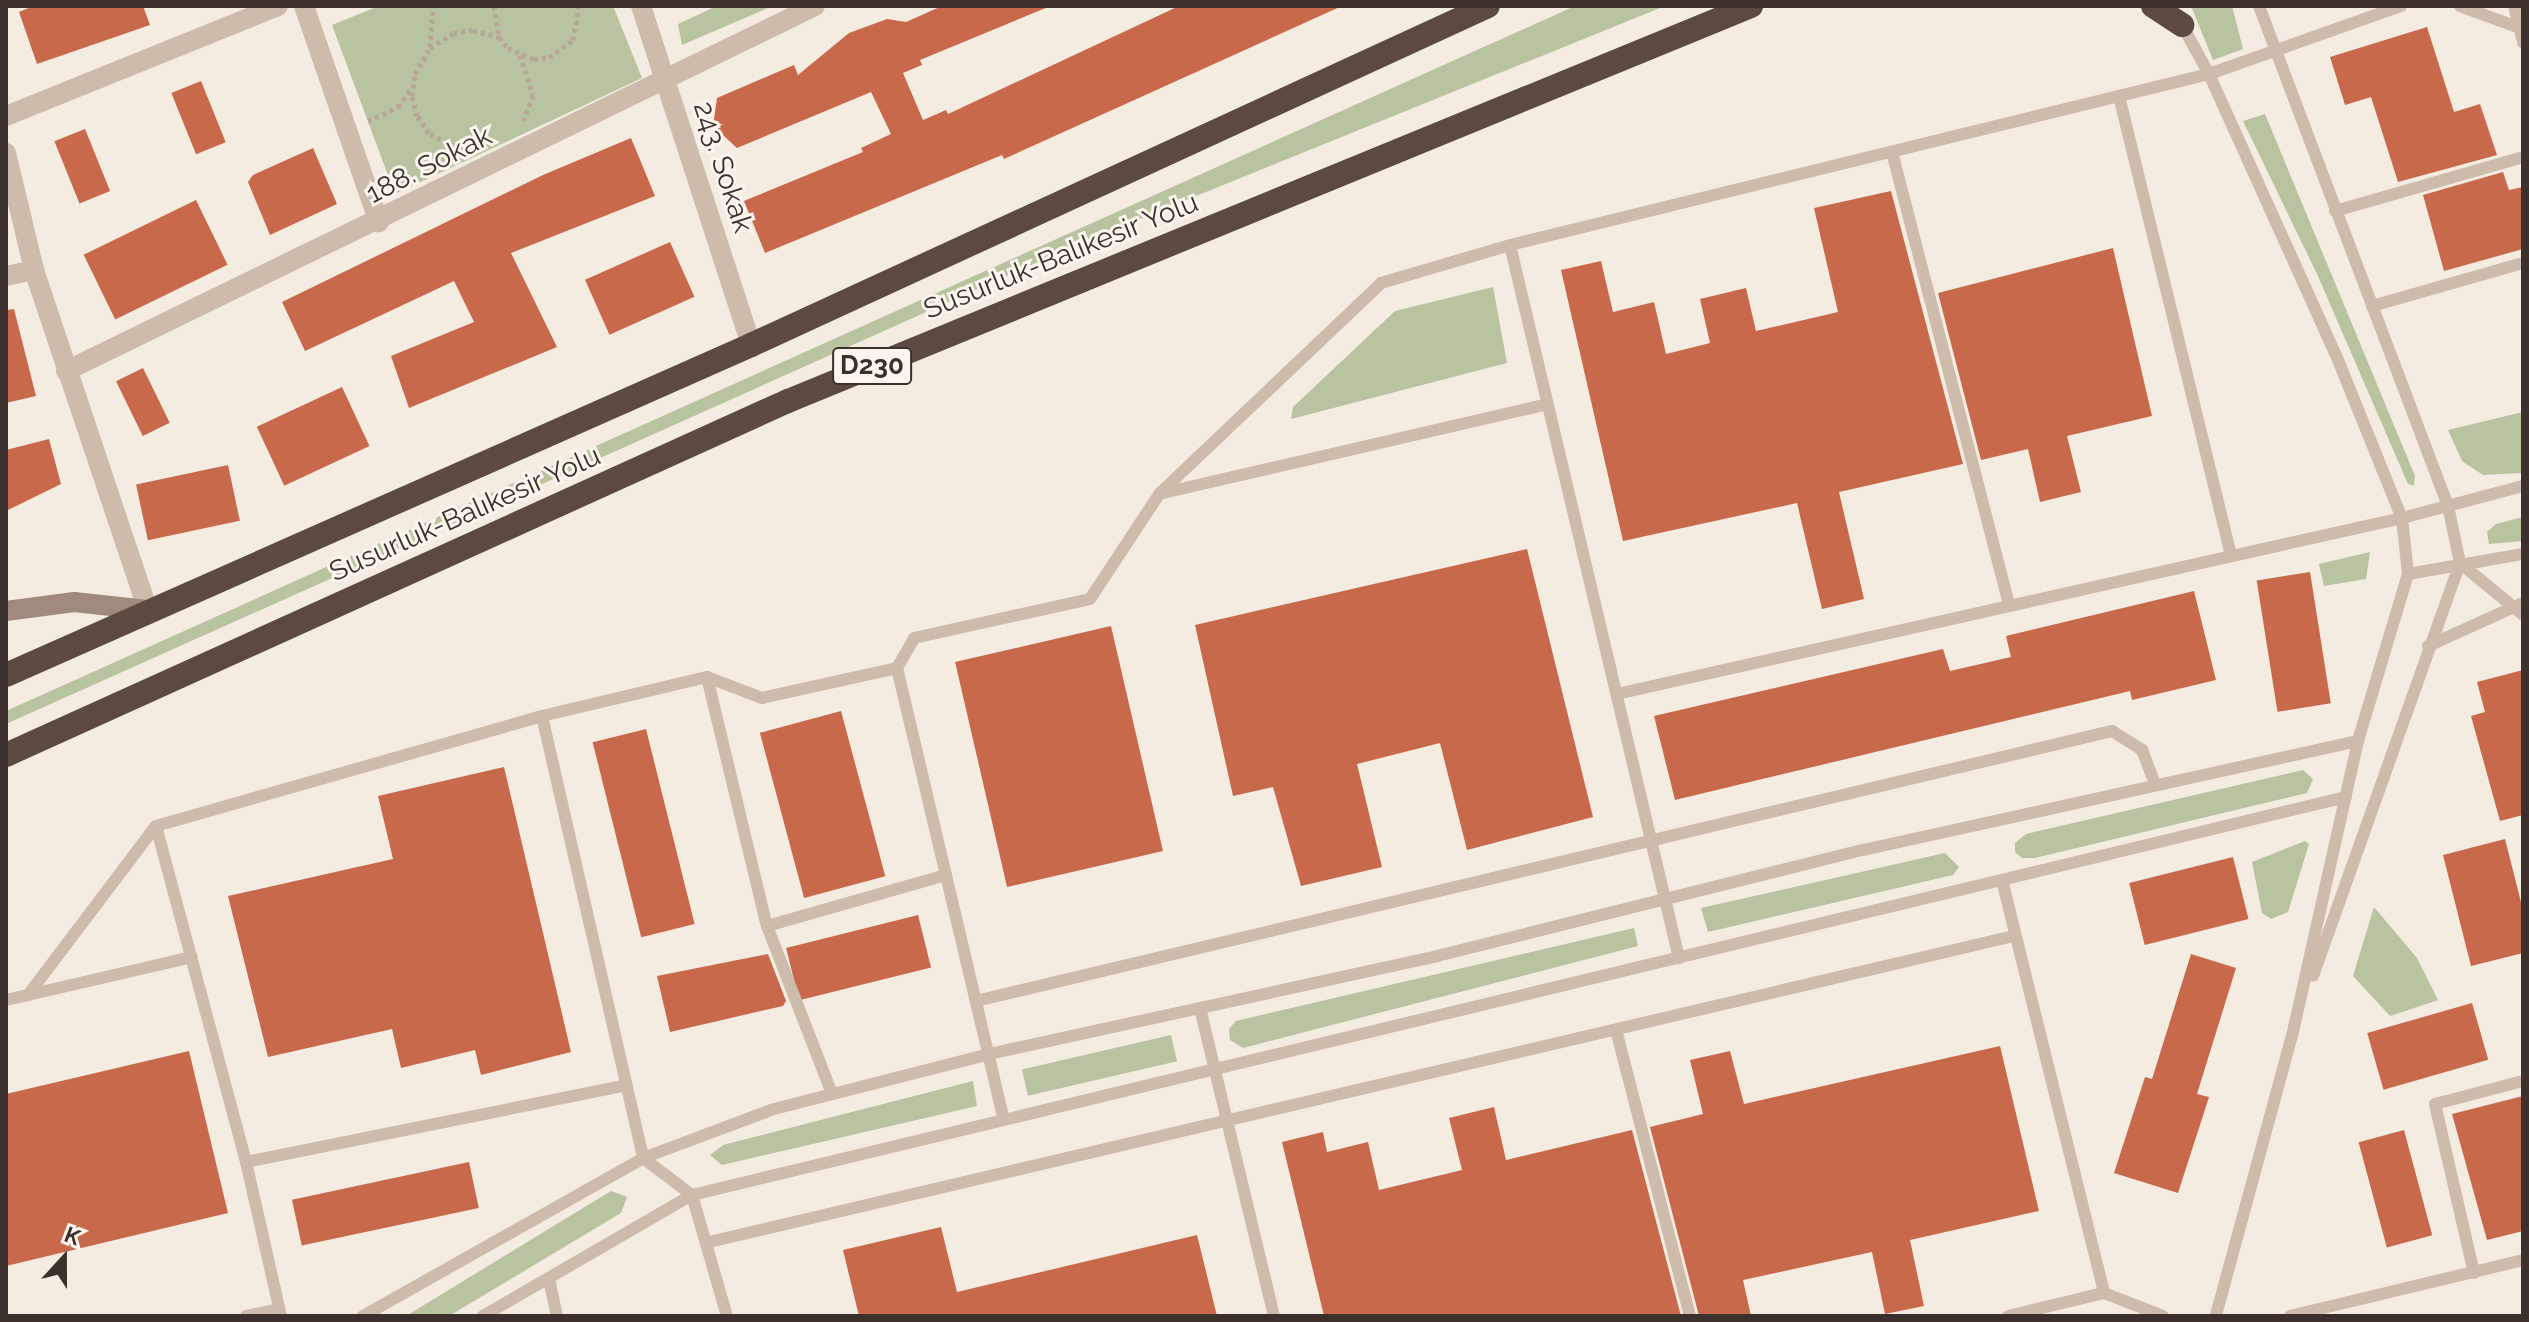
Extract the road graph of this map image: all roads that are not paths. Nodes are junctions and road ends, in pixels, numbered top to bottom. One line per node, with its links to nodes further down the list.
1 (278, 6): 19 (street)
2 (304, 6): 24 (street)
3 (815, 6): 17 (street, 188. Sokak)
4 (1488, 6): 30 (highway, Susurluk-Balıkesir Yolu / D230)
5 (1751, 6): 52 (highway, Susurluk-Balıkesir Yolu / D230)
6 (2153, 6): 12 (highway)
7 (2259, 6): 15 (lane)
8 (2401, 6): 15 (lane)
9 (2460, 6): 13 (lane)
10 (2514, 6): 13 (lane)
11 (649, 9): 17 (street, 243. Sokak)
12 (2177, 16): 16 (lane)
13 (2521, 28): 14 (lane)
14 (2523, 43)
15 (2277, 51): 16 (lane); 23 (lane)
16 (2209, 74): 18 (lane); 36 (lane)
17 (665, 77): 24 (street, 188. Sokak); 30 (street, 243. Sokak)
18 (2119, 96): 20 (lane); 38 (lane)
19 (6, 116)
20 (1892, 152): 25 (lane); 41 (lane)
21 (6, 153): 27 (street)
22 (2523, 157): 23 (lane)
23 (2335, 211): 29 (lane)
24 (379, 222): 31 (street, 188. Sokak)
25 (1510, 245): 32 (lane); 34 (lane)
26 (2523, 263): 29 (lane)
27 (34, 270): 28 (street); 31 (street)
28 (6, 276)
29 (2372, 306): 35 (lane)
30 (751, 345): 43 (highway, Susurluk-Balıkesir Yolu / D230)
31 (66, 371): 43 (street)
32 (1548, 404): 34 (lane); 49 (lane)
33 (2523, 486): 35 (lane)
34 (1160, 493): 46 (lane)
35 (2448, 506): 36 (lane); 39 (lane)
36 (2402, 518): 38 (lane); 40 (lane)
37 (2523, 554): 39 (lane)
38 (2231, 556): 41 (lane)
39 (2460, 563): 40 (lane); 42 (lane); 45 (lane)
40 (2408, 574): 51 (lane)
41 (2009, 606): 49 (lane)
42 (2521, 609): 45 (lane)
43 (148, 610): 44 (main road); 47 (highway, Susurluk-Balıkesir Yolu / D230)
44 (6, 611)
45 (2428, 646): 68 (lane)
46 (897, 668): 48 (lane); 57 (lane)
47 (6, 675)
48 (707, 677): 50 (lane); 60 (lane)
49 (1617, 694): 56 (lane)
50 (542, 716): 55 (lane); 73 (lane)
51 (2358, 741): 53 (lane); 54 (lane)
52 (6, 755)
53 (2155, 784): 56 (lane); 59 (lane)
54 (2346, 797): 58 (lane); 68 (lane)
55 (156, 826): 62 (lane); 64 (lane)
56 (1652, 842): 59 (lane); 66 (lane)
57 (946, 875): 60 (lane); 66 (lane)
58 (2002, 880): 61 (lane); 63 (lane)
59 (1665, 897): 63 (lane); 67 (lane)
60 (767, 926): 74 (lane)
61 (2014, 936): 69 (lane); 84 (lane)
62 (192, 957): 64 (lane); 78 (lane)
63 (1679, 958): 71 (lane)
64 (28, 995): 65 (lane)
65 (6, 1000)
66 (976, 1001): 70 (lane)
67 (1200, 1008): 70 (lane); 71 (lane)
68 (2294, 1028): 95 (lane)
69 (1616, 1030): 76 (lane); 92 (lane)
70 (989, 1054): 74 (lane); 75 (lane)
71 (1215, 1069): 75 (lane); 76 (lane)
72 (2523, 1081): 82 (lane)
73 (624, 1086): 77 (lane); 78 (lane)
74 (832, 1094): 77 (lane)
75 (1004, 1120): 79 (lane)
76 (1227, 1121): 80 (lane); 91 (lane)
77 (643, 1158): 79 (lane); 87 (lane)
78 (246, 1162): 85 (lane)
79 (692, 1195): 80 (lane); 83 (lane)
80 (709, 1242): 90 (lane)
81 (2523, 1260): 82 (lane)
82 (2474, 1273): 96 (lane)
83 (549, 1279): 88 (lane); 89 (lane)
84 (2104, 1293): 93 (lane); 94 (lane)
85 (280, 1312): 86 (lane)
86 (246, 1316)
87 (363, 1316)
88 (483, 1316)
89 (557, 1316)
90 (727, 1316)
91 (1274, 1316)
92 (1690, 1316)
93 (2008, 1316)
94 (2163, 1316)
95 (2216, 1316)
96 (2290, 1316)

